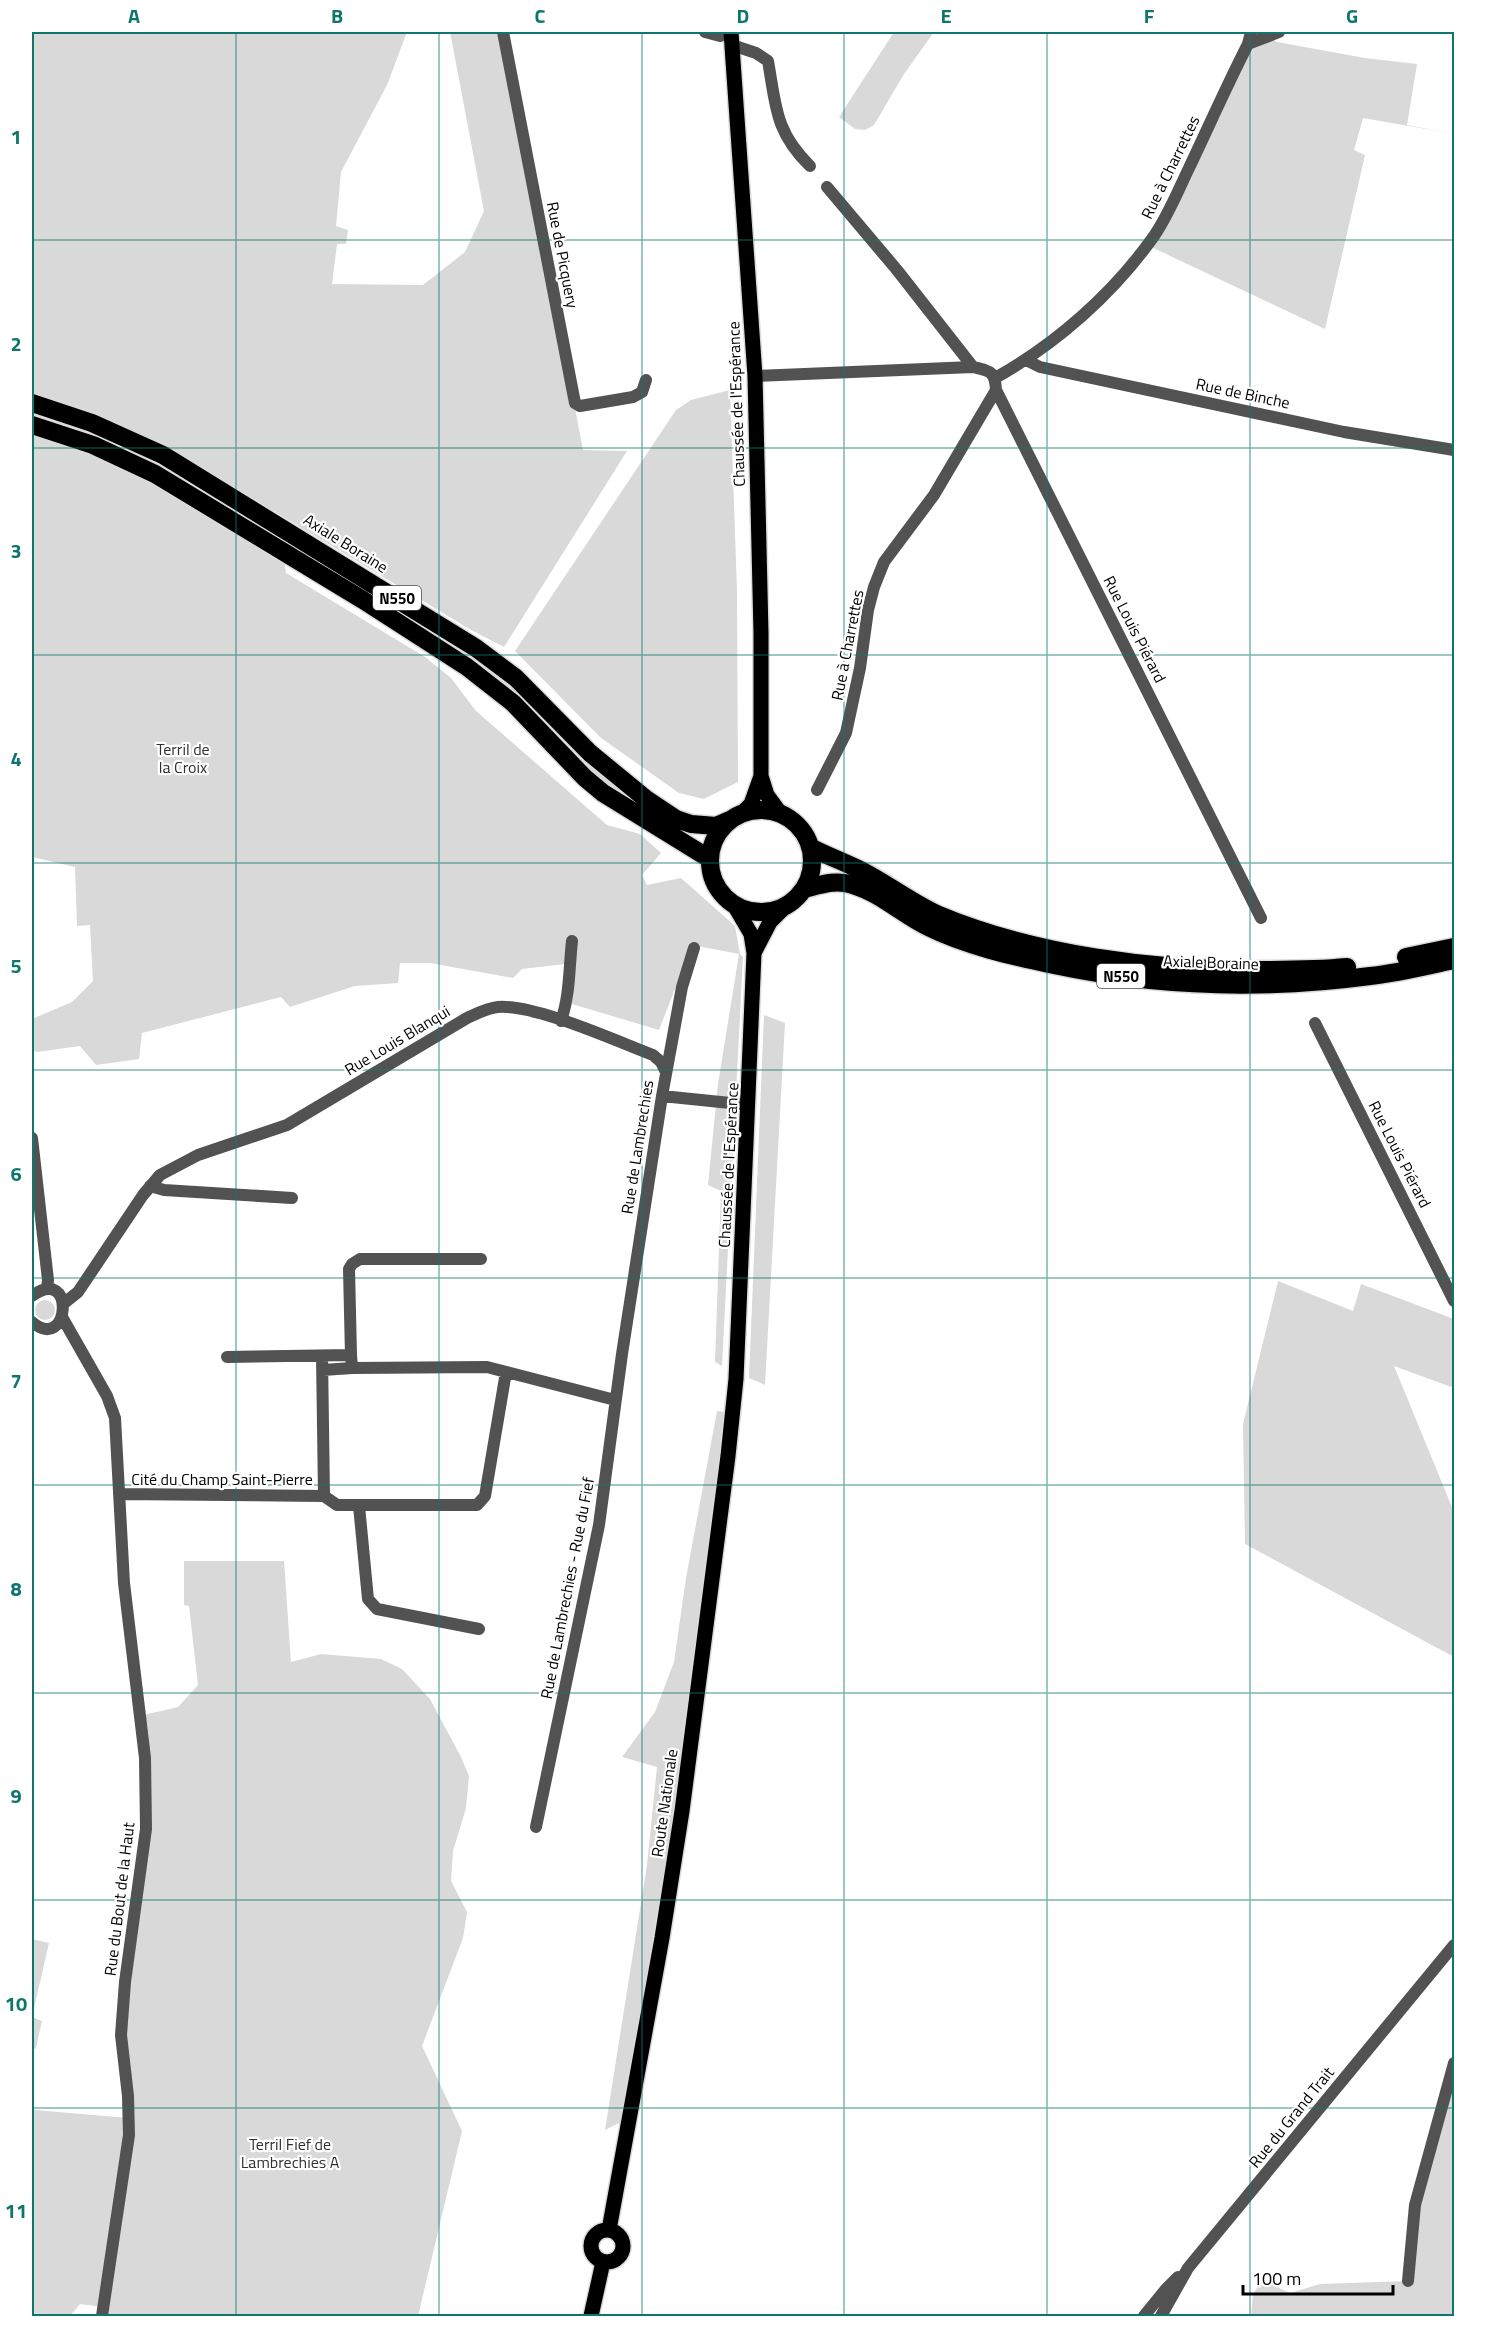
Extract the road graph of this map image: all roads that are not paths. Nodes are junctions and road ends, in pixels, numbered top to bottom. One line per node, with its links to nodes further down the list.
1 (503, 32): 11 (street, Rue de Picquery)
2 (705, 32): 4 (street)
3 (1279, 32): 5 (street)
4 (730, 36): 6 (street); 10 (main road, Chaussée de l'Espérance)
5 (1250, 38): 8 (street, Rue à Charrettes)
6 (810, 166)
7 (827, 188): 9 (street)
8 (1024, 362): 12 (street); 15 (street, Rue de Binche)
9 (973, 367): 10 (street); 12 (street)
10 (755, 376): 16 (main road, Chaussée de l'Espérance)
11 (646, 380)
12 (994, 380): 17 (street, Rue à Charrettes); 25 (street, Rue Louis Piérard)
13 (32, 403): 19 (highway, Axiale Boraine / N550)
14 (32, 425): 21 (highway, N550)
15 (1455, 450)
16 (761, 776): 18 (main road); 19 (main road)
17 (817, 790)
18 (781, 814): 19 (highway, N550); 20 (highway)
19 (736, 816): 21 (highway)
20 (810, 847): 22 (highway); 27 (highway, Axiale Boraine / N550)
21 (710, 859): 23 (highway)
22 (804, 889): 24 (highway, N550); 30 (highway, Axiale Boraine / N550)
23 (734, 905): 24 (highway, N550); 29 (main road)
24 (787, 905): 29 (main road)
25 (1261, 918)
26 (572, 941): 31 (street)
27 (1455, 947)
28 (694, 948): 33 (street, Rue de Lambrechies)
29 (754, 952): 35 (main road, Chaussée de l'Espérance)
30 (1455, 960)
31 (561, 1020): 33 (street, Rue Louis Blanqui); 37 (street, Rue Louis Blanqui)
32 (1316, 1023): 42 (street, Rue Louis Piérard)
33 (666, 1072): 34 (street, Rue de Lambrechies)
34 (662, 1096): 35 (street); 46 (street, Rue de Lambrechies)
35 (749, 1102): 53 (main road, Chaussée de l'Espérance)
36 (32, 1138): 40 (street)
37 (150, 1186): 38 (street); 43 (street, Rue Louis Blanqui)
38 (292, 1198)
39 (481, 1258): 47 (street)
40 (47, 1289): 41 (street); 43 (street)
41 (32, 1296)
42 (1455, 1301)
43 (63, 1304): 44 (street)
44 (62, 1317): 45 (street); 55 (street, Rue du Bout de la Haut)
45 (32, 1324)
46 (622, 1354): 54 (street, Rue de Lambrechies - Rue du Fief)
47 (351, 1355): 48 (street); 50 (street)
48 (322, 1356): 49 (street); 51 (street, Cité du Champ Saint-Pierre)
49 (227, 1357)
50 (352, 1368): 51 (street); 52 (street)
51 (323, 1370): 56 (street, Cité du Champ Saint-Pierre)
52 (506, 1372): 54 (street); 57 (street, Cité du Champ Saint-Pierre)
53 (736, 1379): 62 (main road, Route Nationale)
54 (615, 1400): 59 (street, Rue de Lambrechies - Rue du Fief)
55 (119, 1494): 56 (street, Cité du Champ Saint-Pierre); 66 (street, Rue du Bout de la Haut)
56 (324, 1496): 57 (street, Cité du Champ Saint-Pierre)
57 (359, 1506): 58 (street)
58 (479, 1629)
59 (536, 1827)
60 (1455, 1945): 64 (street, Rue du Grand Trait)
61 (1455, 2063): 65 (street)
62 (609, 2230): 63 (main road); 63 (main road)
63 (603, 2262): 67 (main road)
64 (1188, 2268): 68 (street); 69 (street, Rue du Grand Trait)
65 (1408, 2281)
66 (102, 2316)
67 (591, 2316)
68 (1144, 2316)
69 (1161, 2316)

